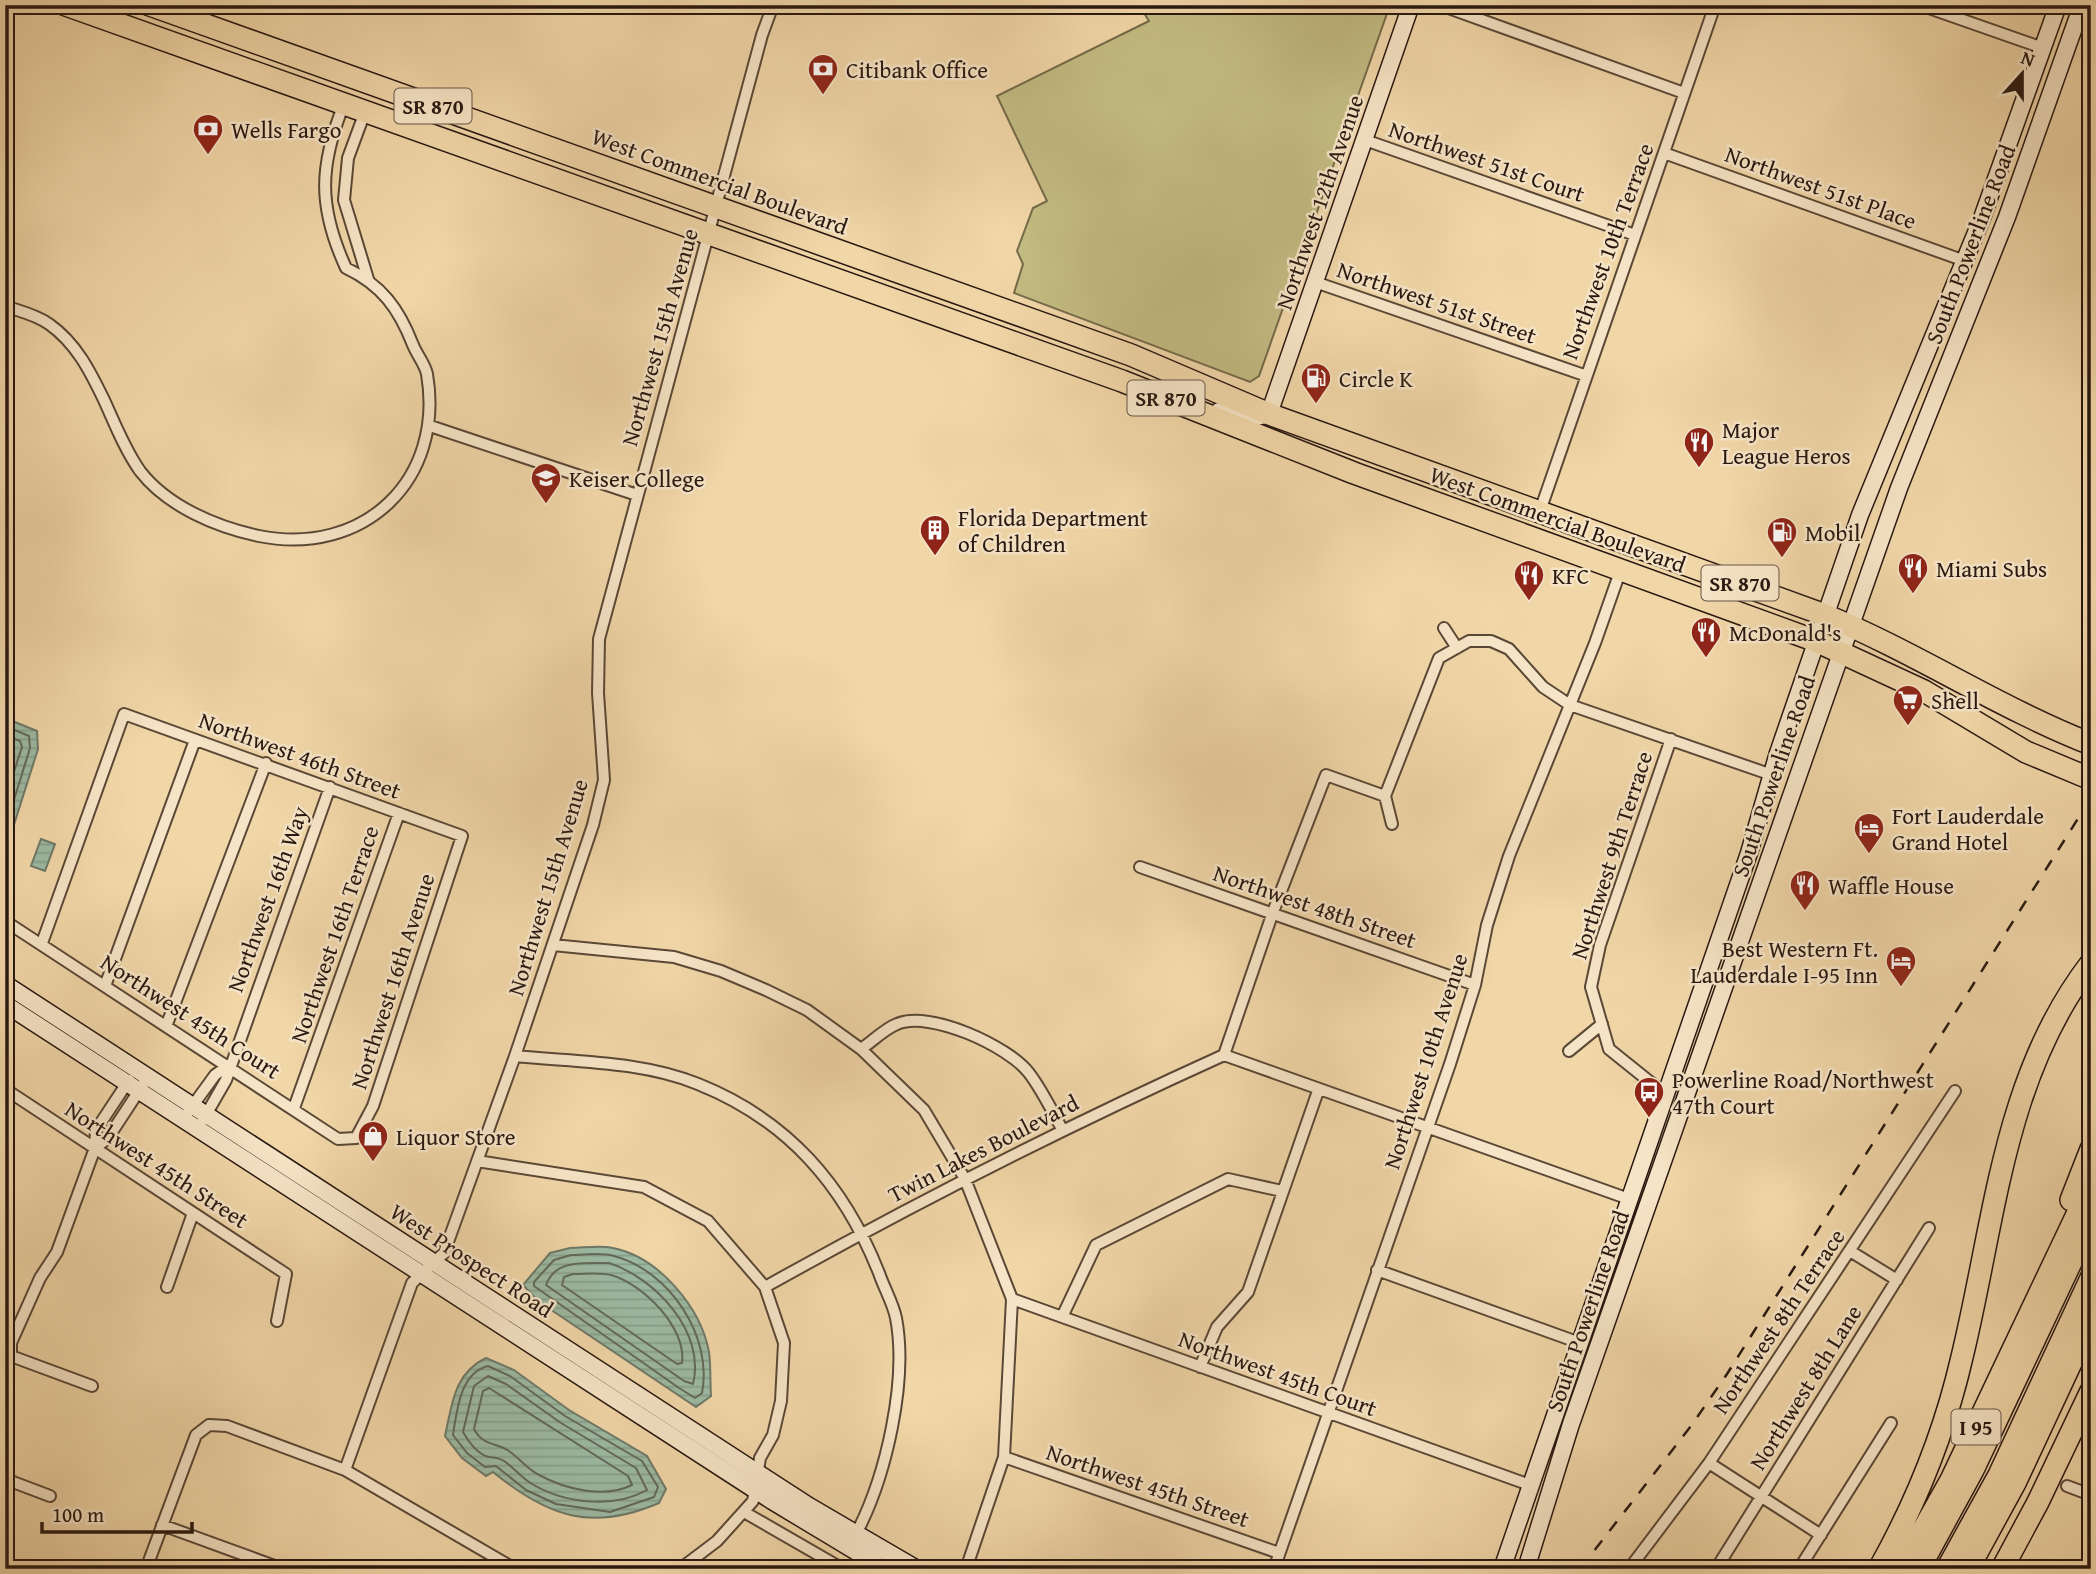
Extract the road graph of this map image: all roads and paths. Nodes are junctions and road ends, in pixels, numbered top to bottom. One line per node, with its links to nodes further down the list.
1 (110, 5): 11 (highway)
2 (150, 5): 11 (highway, West Commercial Boulevard / SR 870)
3 (773, 5): 22 (street, Northwest 15th Avenue)
4 (1411, 5): 20 (main road, Northwest 12th Avenue)
5 (1440, 5): 16 (street)
6 (1715, 5): 16 (street, Northwest 10th Terrace)
7 (1920, 5): 13 (street)
8 (2058, 5): 13 (main road, South Powerline Road)
9 (2082, 5): 15 (main road, South Powerline Road)
10 (71, 6): 12 (highway, West Commercial Boulevard / SR 870)
11 (224, 32): 14 (highway, West Commercial Boulevard / SR 870)
12 (175, 44): 14 (highway); 17 (highway, West Commercial Boulevard / SR 870)
13 (2043, 48): 15 (main road); 23 (main road, South Powerline Road)
14 (365, 82): 19 (highway, West Commercial Boulevard / SR 870)
15 (2055, 83): 26 (main road, South Powerline Road)
16 (1684, 93): 21 (street, Northwest 10th Terrace)
17 (344, 104): 18 (highway, West Commercial Boulevard / SR 870); 19 (highway); 28 (street)
18 (365, 112): 24 (highway, West Commercial Boulevard / SR 870); 28 (street)
19 (509, 134): 22 (highway, West Commercial Boulevard / SR 870)
20 (1365, 140): 25 (street, Northwest 51st Court); 29 (main road, Northwest 12th Avenue)
21 (1664, 153): 25 (street, Northwest 10th Terrace); 27 (street, Northwest 51st Place)
22 (716, 207): 24 (street, Northwest 15th Avenue); 34 (highway, West Commercial Boulevard / SR 870)
23 (1982, 218): 26 (main road); 27 (main road, South Powerline Road)
24 (709, 234): 33 (highway, West Commercial Boulevard / SR 870); 38 (street, Northwest 15th Avenue)
25 (1635, 234): 32 (street, Northwest 10th Terrace)
26 (1993, 252): 30 (main road, South Powerline Road)
27 (1965, 261): 30 (main road); 41 (main road, South Powerline Road)
28 (369, 279): 35 (street)
29 (1315, 282): 32 (street, Northwest 51st Street); 34 (main road, Northwest 12th Avenue)
30 (1978, 288): 42 (main road, South Powerline Road)
31 (5, 306): 35 (street)
32 (1584, 375): 39 (street, Northwest 10th Terrace)
33 (1152, 393): 34 (main road, West Commercial Boulevard); 36 (highway, West Commercial Boulevard / SR 870)
34 (1269, 414): 37 (highway, West Commercial Boulevard / SR 870)
35 (430, 426): 38 (street)
36 (1290, 448): 37 (highway); 40 (highway, West Commercial Boulevard / SR 870)
37 (1451, 479): 39 (highway, West Commercial Boulevard / SR 870)
38 (636, 495): 63 (street, Northwest 15th Avenue)
39 (1540, 511): 41 (highway, West Commercial Boulevard / SR 870)
40 (1621, 569): 44 (highway, West Commercial Boulevard / SR 870); 47 (street, Northwest 10th Avenue)
41 (1825, 615): 42 (highway, West Commercial Boulevard / SR 870); 44 (main road, South Powerline Road)
42 (1851, 625): 46 (main road, South Powerline Road); 50 (highway, West Commercial Boulevard / SR 870)
43 (1444, 628): 45 (street)
44 (1816, 641): 46 (highway, West Commercial Boulevard / SR 870); 52 (main road, South Powerline Road)
45 (1457, 648): 47 (street); 55 (street)
46 (1841, 652): 53 (highway, West Commercial Boulevard / SR 870); 82 (main road, South Powerline Road)
47 (1570, 705): 48 (street); 66 (street, Northwest 10th Avenue)
48 (1671, 739): 52 (street); 70 (street, Northwest 9th Terrace)
49 (195, 740): 51 (street, Northwest 46th Street); 62 (street, Northwest 46th Street); 67 (street)
50 (2091, 744)
51 (266, 763): 54 (street, Northwest 46th Street); 69 (street)
52 (1772, 775): 80 (main road, South Powerline Road)
53 (2091, 779)
54 (330, 787): 56 (street, Northwest 46th Street); 75 (street, Northwest 16th Way)
55 (1385, 796): 57 (street); 60 (street)
56 (398, 813): 58 (street, Northwest 46th Street); 81 (street, Northwest 16th Terrace)
57 (1392, 824)
58 (463, 836): 86 (street, Northwest 16th Avenue)
59 (1140, 867): 60 (street, Northwest 48th Street)
60 (1273, 912): 66 (street, Northwest 48th Street); 73 (street)
61 (5, 921): 62 (street, Northwest 45th Court)
62 (42, 943): 67 (street, Northwest 45th Court)
63 (553, 944): 71 (street); 74 (street, Northwest 15th Avenue)
64 (2091, 963): 152 (highway)
65 (5, 984): 76 (main road, West Prospect Road)
66 (1475, 985): 84 (street, Northwest 10th Avenue)
67 (105, 986): 69 (street, Northwest 45th Court)
68 (5, 1004): 76 (main road, West Prospect Road)
69 (167, 1024): 75 (street, Northwest 45th Court)
70 (1602, 1024): 72 (street); 80 (street, Northwest 9th Terrace)
71 (861, 1049): 85 (street); 90 (street)
72 (1569, 1051)
73 (1224, 1055): 78 (street); 85 (street, Twin Lakes Boulevard)
74 (515, 1056): 89 (street, Northwest 15th Avenue); 97 (street)
75 (229, 1065): 81 (street, Northwest 45th Court); 83 (street, Northwest 16th Way); 83 (street, Northwest 16th Way)
76 (137, 1080): 83 (main road, West Prospect Road); 87 (street)
77 (5, 1089): 87 (street, Northwest 45th Street)
78 (1318, 1091): 84 (street); 92 (street)
79 (1955, 1091): 98 (street, Northwest 8th Terrace)
80 (1665, 1094): 82 (main road); 93 (main road, South Powerline Road)
81 (294, 1108): 86 (street, Northwest 45th Court)
82 (1683, 1108): 113 (main road, South Powerline Road)
83 (195, 1117): 99 (main road, West Prospect Road)
84 (1428, 1127): 93 (street); 100 (street, Northwest 10th Avenue)
85 (1062, 1129): 90 (street, Twin Lakes Boulevard)
86 (356, 1138)
87 (95, 1148): 94 (street, Northwest 45th Street); 111 (street)
88 (2091, 1149): 103 (highway)
89 (477, 1161): 99 (street, Northwest 15th Avenue); 105 (street)
90 (965, 1179): 97 (street, Twin Lakes Boulevard); 106 (street)
91 (2091, 1185): 103 (highway, I 95)
92 (1282, 1191): 108 (street); 115 (street)
93 (1629, 1199): 107 (main road, South Powerline Road)
94 (192, 1213): 104 (street); 109 (street, Northwest 45th Street)
95 (2091, 1220): 154 (highway)
96 (1929, 1228): 102 (street, Northwest 8th Lane)
97 (863, 1232): 105 (street, Twin Lakes Boulevard); 135 (street)
98 (1850, 1251): 102 (street); 123 (street, Northwest 8th Terrace)
99 (428, 1268): 124 (street, Northwest 15th Avenue); 125 (main road, West Prospect Road); 129 (main road, West Prospect Road)
100 (1377, 1270): 112 (street); 120 (street, Northwest 10th Avenue)
101 (2091, 1278): 155 (highway)
102 (1897, 1280): 132 (street, Northwest 8th Lane)
103 (2045, 1281): 153 (highway, I 95)
104 (167, 1287)
105 (765, 1287): 125 (street)
106 (1012, 1299): 108 (street, Northwest 45th Court); 122 (street)
107 (1590, 1316): 112 (main road, South Powerline Road); 113 (main road)
108 (1062, 1317): 115 (street, Northwest 45th Court)
109 (277, 1321)
110 (2091, 1321): 156 (highway, I 95)
111 (8, 1342): 114 (street)
112 (1580, 1343): 117 (main road); 127 (main road, South Powerline Road)
113 (1597, 1351): 117 (main road, South Powerline Road)
114 (11, 1356): 116 (street); 118 (street)
115 (1200, 1367): 120 (street, Northwest 45th Court)
116 (5, 1370)
117 (1590, 1371): 148 (main road, South Powerline Road)
118 (92, 1386)
119 (2091, 1391): 157 (highway)
120 (1328, 1414): 127 (street, Northwest 45th Court); 137 (street, Northwest 10th Avenue)
121 (1891, 1423): 136 (street)
122 (1004, 1457): 137 (street, Northwest 45th Street); 145 (street)
123 (1710, 1463): 132 (street); 149 (street, Northwest 8th Terrace)
124 (345, 1470): 134 (street); 140 (street)
125 (757, 1473): 129 (street); 135 (main road, West Prospect Road)
126 (5, 1479): 131 (street)
127 (1530, 1485): 147 (main road, South Powerline Road)
128 (2067, 1486): 130 (street)
129 (755, 1490): 133 (street); 143 (main road, West Prospect Road)
130 (2091, 1495)
131 (50, 1496)
132 (1762, 1496): 136 (street); 150 (street, Northwest 8th Lane)
133 (744, 1512): 141 (street); 142 (street)
134 (163, 1525): 138 (street); 139 (street)
135 (856, 1534): 144 (main road, West Prospect Road)
136 (1821, 1535): 151 (street)
137 (1279, 1553): 146 (street, Northwest 10th Avenue)
138 (146, 1569)
139 (283, 1569)
140 (515, 1569)
141 (680, 1569)
142 (843, 1569)
143 (885, 1569)
144 (917, 1569)
145 (966, 1569)
146 (1274, 1569)
147 (1502, 1569)
148 (1526, 1569)
149 (1629, 1569)
150 (1716, 1569)
151 (1799, 1569)
152 (1879, 1569)
153 (1901, 1569)
154 (1919, 1569)
155 (1947, 1569)
156 (1968, 1569)
157 (2002, 1569)

